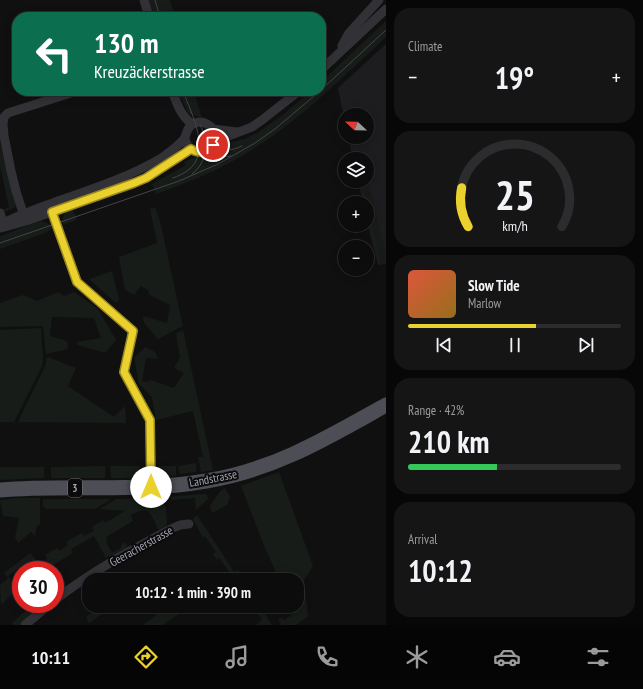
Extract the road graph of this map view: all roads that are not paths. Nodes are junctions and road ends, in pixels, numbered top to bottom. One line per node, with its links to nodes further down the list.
1 (144, 0): 4 (street)
2 (379, 0): 5 (street)
3 (386, 9): 5 (street)
4 (148, 12)
5 (337, 54): 6 (street)
6 (326, 65)
7 (61, 96): 10 (street)
8 (174, 96): 11 (street)
9 (293, 96): 13 (street)
10 (3, 115): 14 (street)
11 (192, 124): 12 (street); 15 (street)
12 (213, 129): 13 (street); 16 (street)
13 (239, 132): 16 (street)
14 (2, 136): 20 (street)
15 (185, 138): 17 (street); 20 (street)
16 (215, 141): 17 (street)
17 (191, 149): 18 (street)
18 (52, 212): 21 (street); 23 (street)
19 (0, 213): 21 (street)
20 (23, 213): 21 (street)
21 (1, 226)
22 (386, 404): 23 (main road, Landstrasse / 3)
23 (151, 487): 24 (main road, Landstrasse / 3)
24 (0, 490)
25 (189, 524): 26 (street, Geeracherstrasse)
26 (64, 593)
27 (39, 613): 28 (street)
28 (25, 625)

